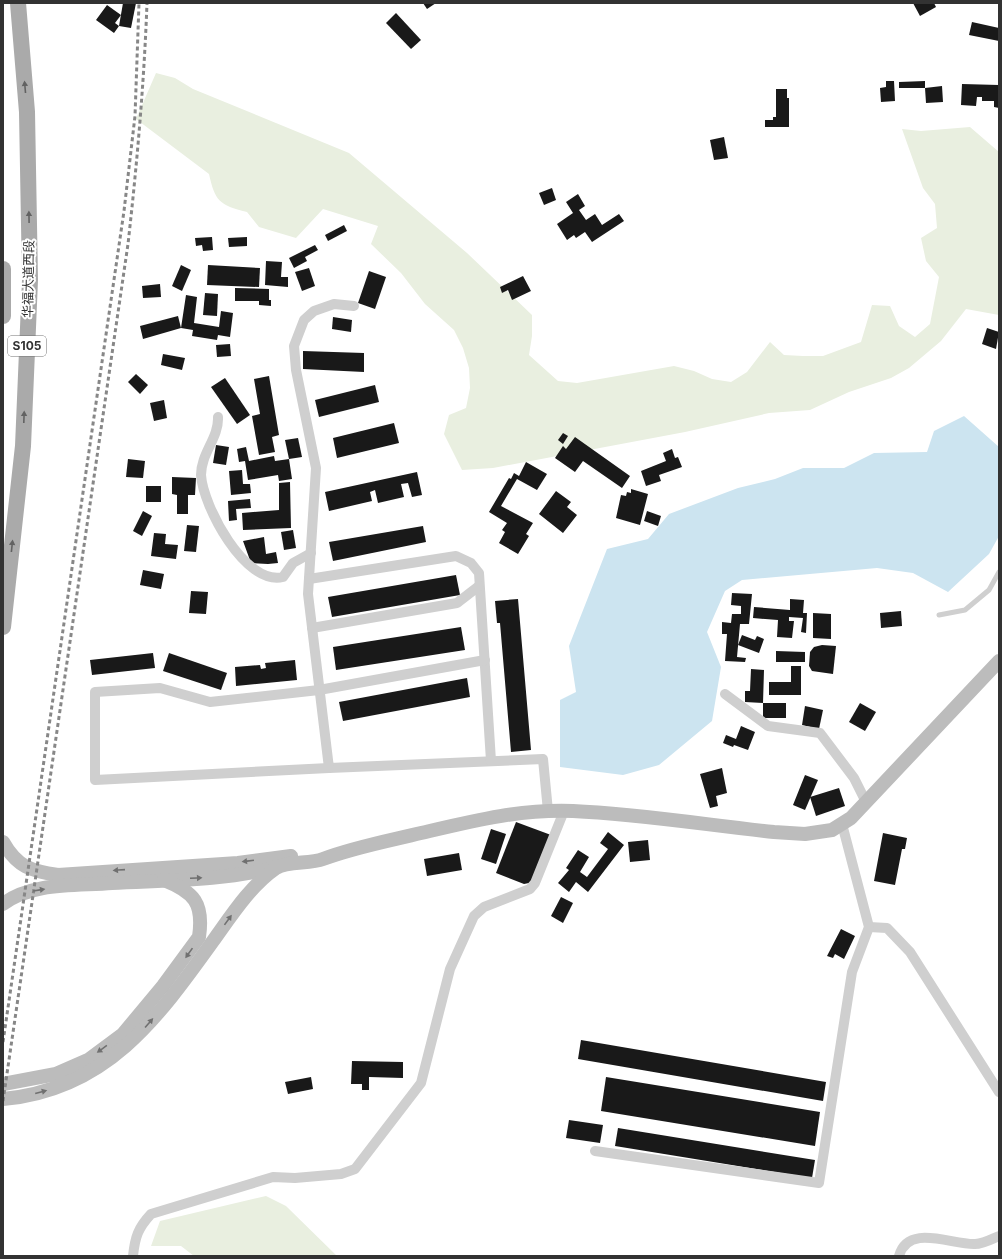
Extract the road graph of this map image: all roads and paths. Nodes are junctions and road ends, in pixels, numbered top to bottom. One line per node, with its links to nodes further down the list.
1 (18, 3): 11 (main road, 华福大道西段 / S105, one-way to 1)
2 (3, 269): 4 (main road, 华福大道西段)
3 (354, 306): 6 (street)
4 (3, 316)
5 (218, 417): 6 (street)
6 (311, 553): 8 (street)
7 (999, 572): 10 (lane)
8 (309, 579): 9 (street); 12 (street)
9 (479, 586): 12 (street); 13 (street)
10 (939, 615)
11 (3, 627)
12 (312, 628): 15 (street)
13 (484, 660): 15 (street); 17 (street)
14 (999, 661): 19 (main road)
15 (319, 690): 18 (street); 18 (street)
16 (725, 694): 19 (street)
17 (491, 761): 18 (street); 20 (street)
18 (329, 768)
19 (866, 802): 22 (main road)
20 (548, 811): 21 (main road); 24 (main road)
21 (564, 811): 22 (main road); 34 (street)
22 (842, 824): 28 (street)
23 (3, 842): 24 (main road, one-way to 23)
24 (343, 851): 25 (main road)
25 (278, 867): 26 (main road, one-way to 25); 31 (main road, one-way to 25)
26 (164, 880): 27 (main road, one-way to 26); 29 (main road, one-way to 29)
27 (3, 904)
28 (869, 927): 30 (street); 32 (street)
29 (3, 1084)
30 (999, 1092)
31 (3, 1099)
32 (595, 1151)
33 (999, 1236): 35 (street)
34 (133, 1256)
35 (899, 1256)

